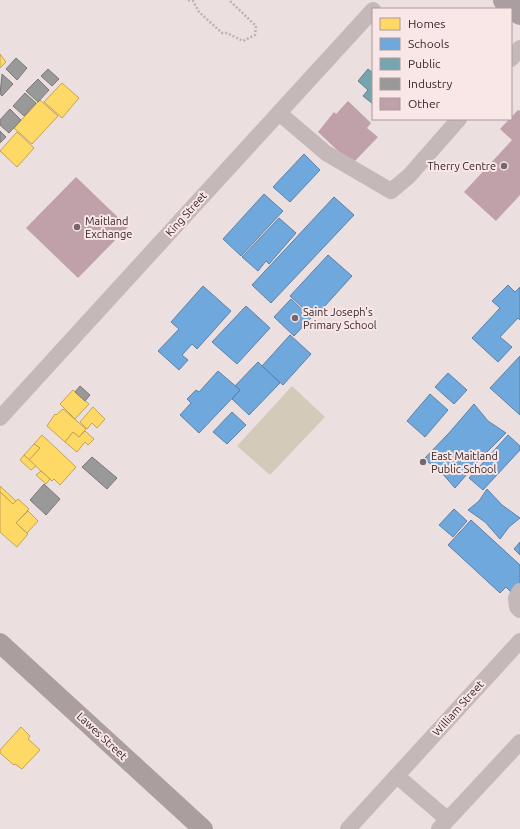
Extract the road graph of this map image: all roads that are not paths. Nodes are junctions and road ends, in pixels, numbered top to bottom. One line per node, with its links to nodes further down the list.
1 (382, 0): 3 (street, King Street)
2 (504, 0): 5 (highway)
3 (374, 8)
4 (372, 10): 8 (street, King Street)
5 (520, 14)
6 (520, 48): 7 (street)
7 (512, 58)
8 (279, 113): 9 (street); 10 (street, King Street)
9 (458, 120)
10 (0, 418)
11 (520, 591): 12 (street)
12 (520, 610)
13 (520, 641): 16 (street, William Street)
14 (0, 643): 18 (main road, Lawes Street)
15 (520, 742): 17 (street)
16 (397, 776): 17 (street); 19 (street, William Street)
17 (443, 824)
18 (203, 829)
19 (348, 829)

